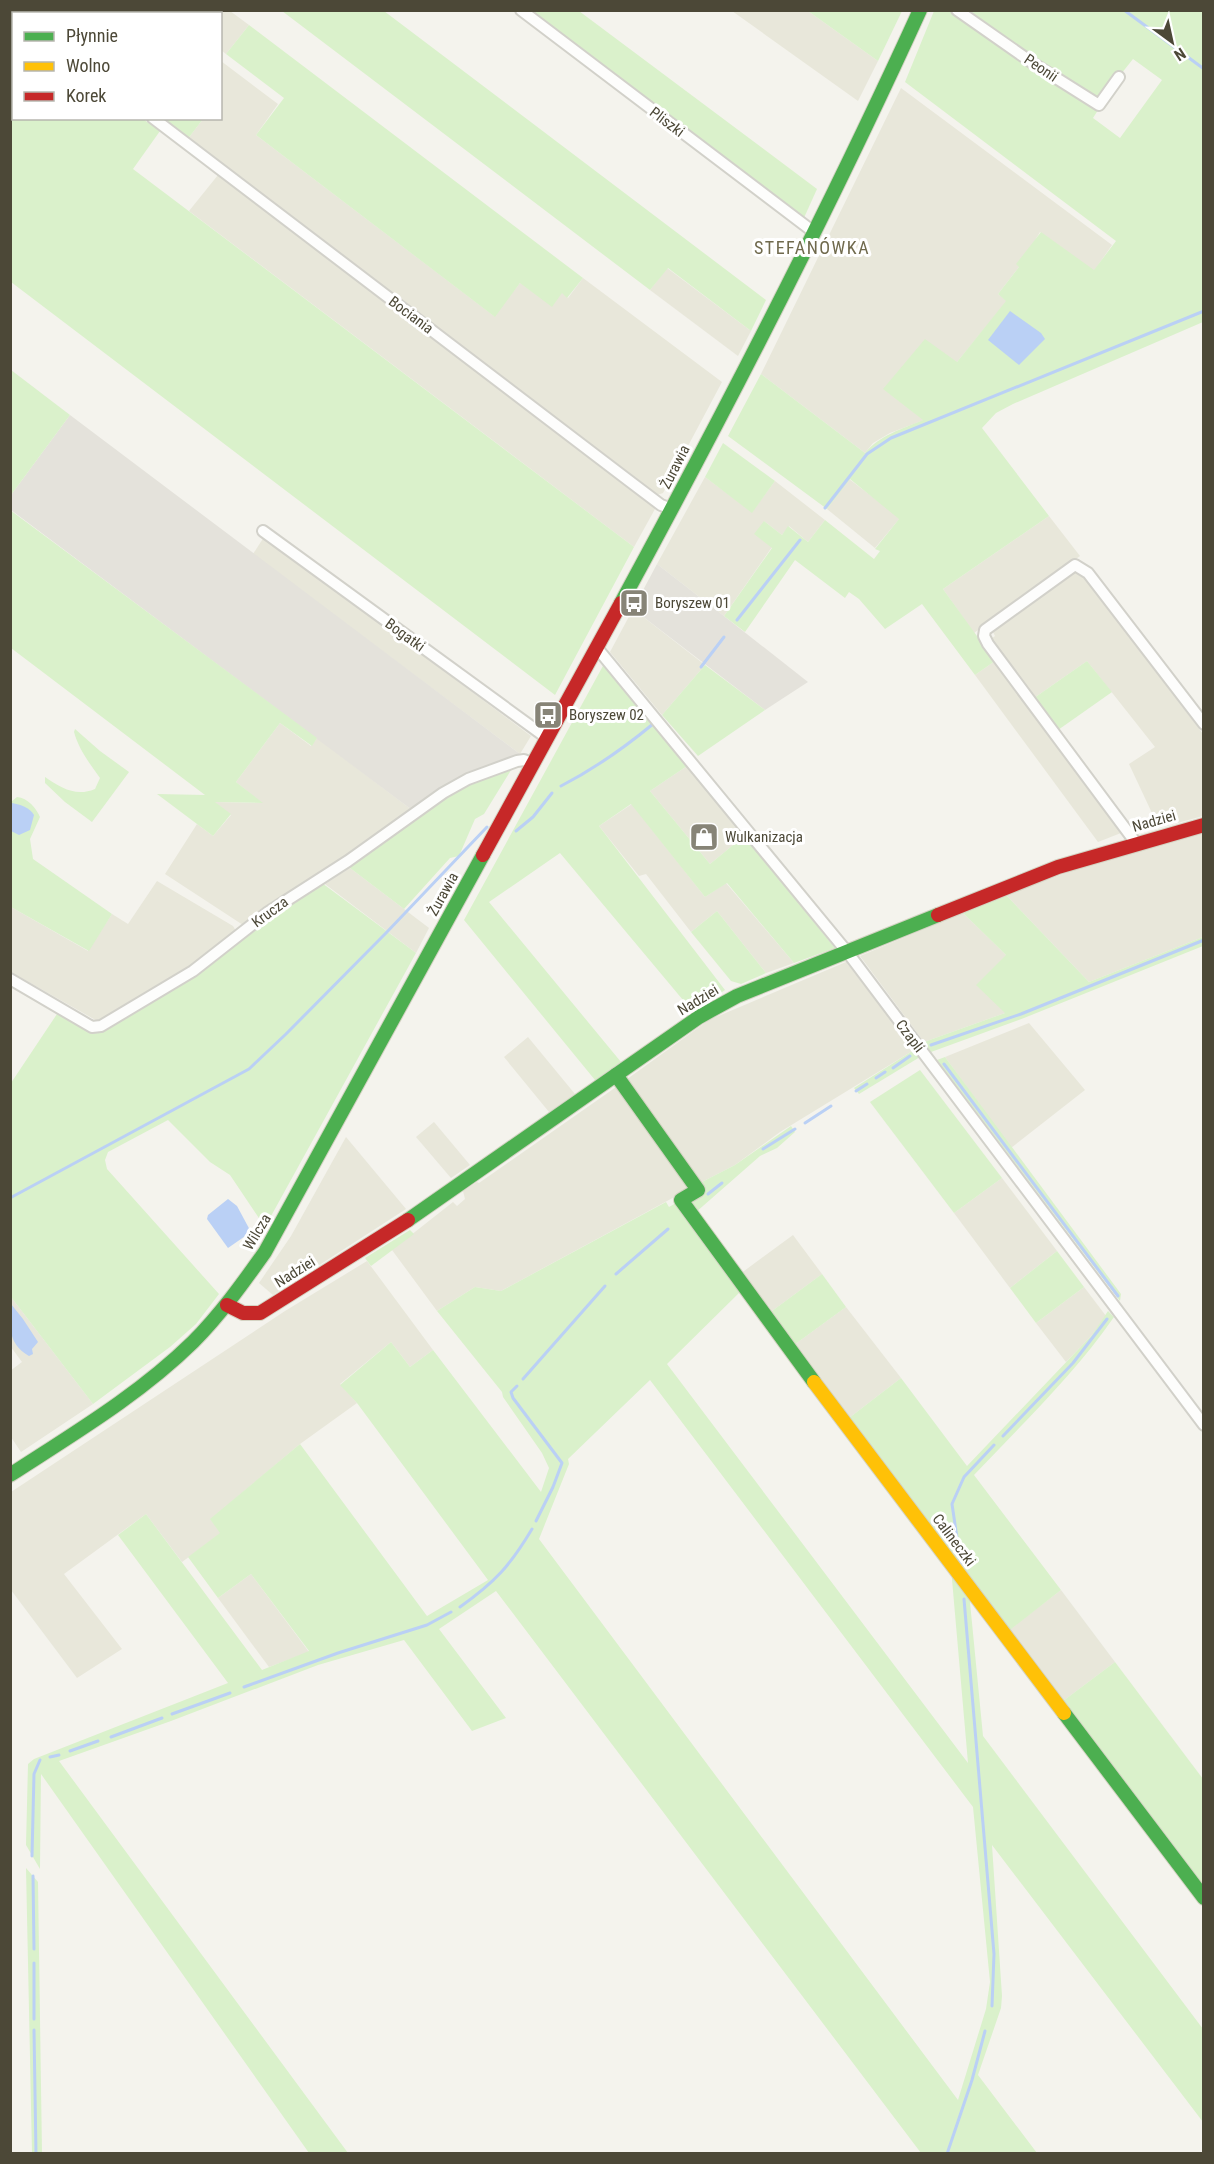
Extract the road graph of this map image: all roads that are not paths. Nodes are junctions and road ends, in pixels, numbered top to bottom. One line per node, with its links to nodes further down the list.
1 (521, 10): 6 (street, Pliszki)
2 (920, 10): 6 (street, Żurawia)
3 (957, 10): 4 (street, Peonii)
4 (1119, 77)
5 (156, 120): 7 (street, Bociania)
6 (815, 233): 7 (street, Żurawia)
7 (672, 509): 9 (street, Żurawia)
8 (263, 531): 11 (street, Bogatki)
9 (600, 652): 11 (street, Żurawia); 16 (street, Czapli)
10 (1203, 724): 14 (street)
11 (547, 738): 12 (street, Żurawia)
12 (533, 764): 15 (street, Żurawia); 17 (street, Krucza)
13 (1203, 825): 14 (street, Nadziei)
14 (1136, 843): 16 (street, Nadziei)
15 (442, 930): 19 (street, Wilcza)
16 (848, 953): 18 (street, Nadziei); 20 (street, Czapli)
17 (10, 979)
18 (616, 1075): 19 (street, Nadziei); 22 (street, Calineczki)
19 (227, 1305): 21 (street, Wilcza)
20 (1203, 1425)
21 (10, 1475)
22 (1203, 1898)

